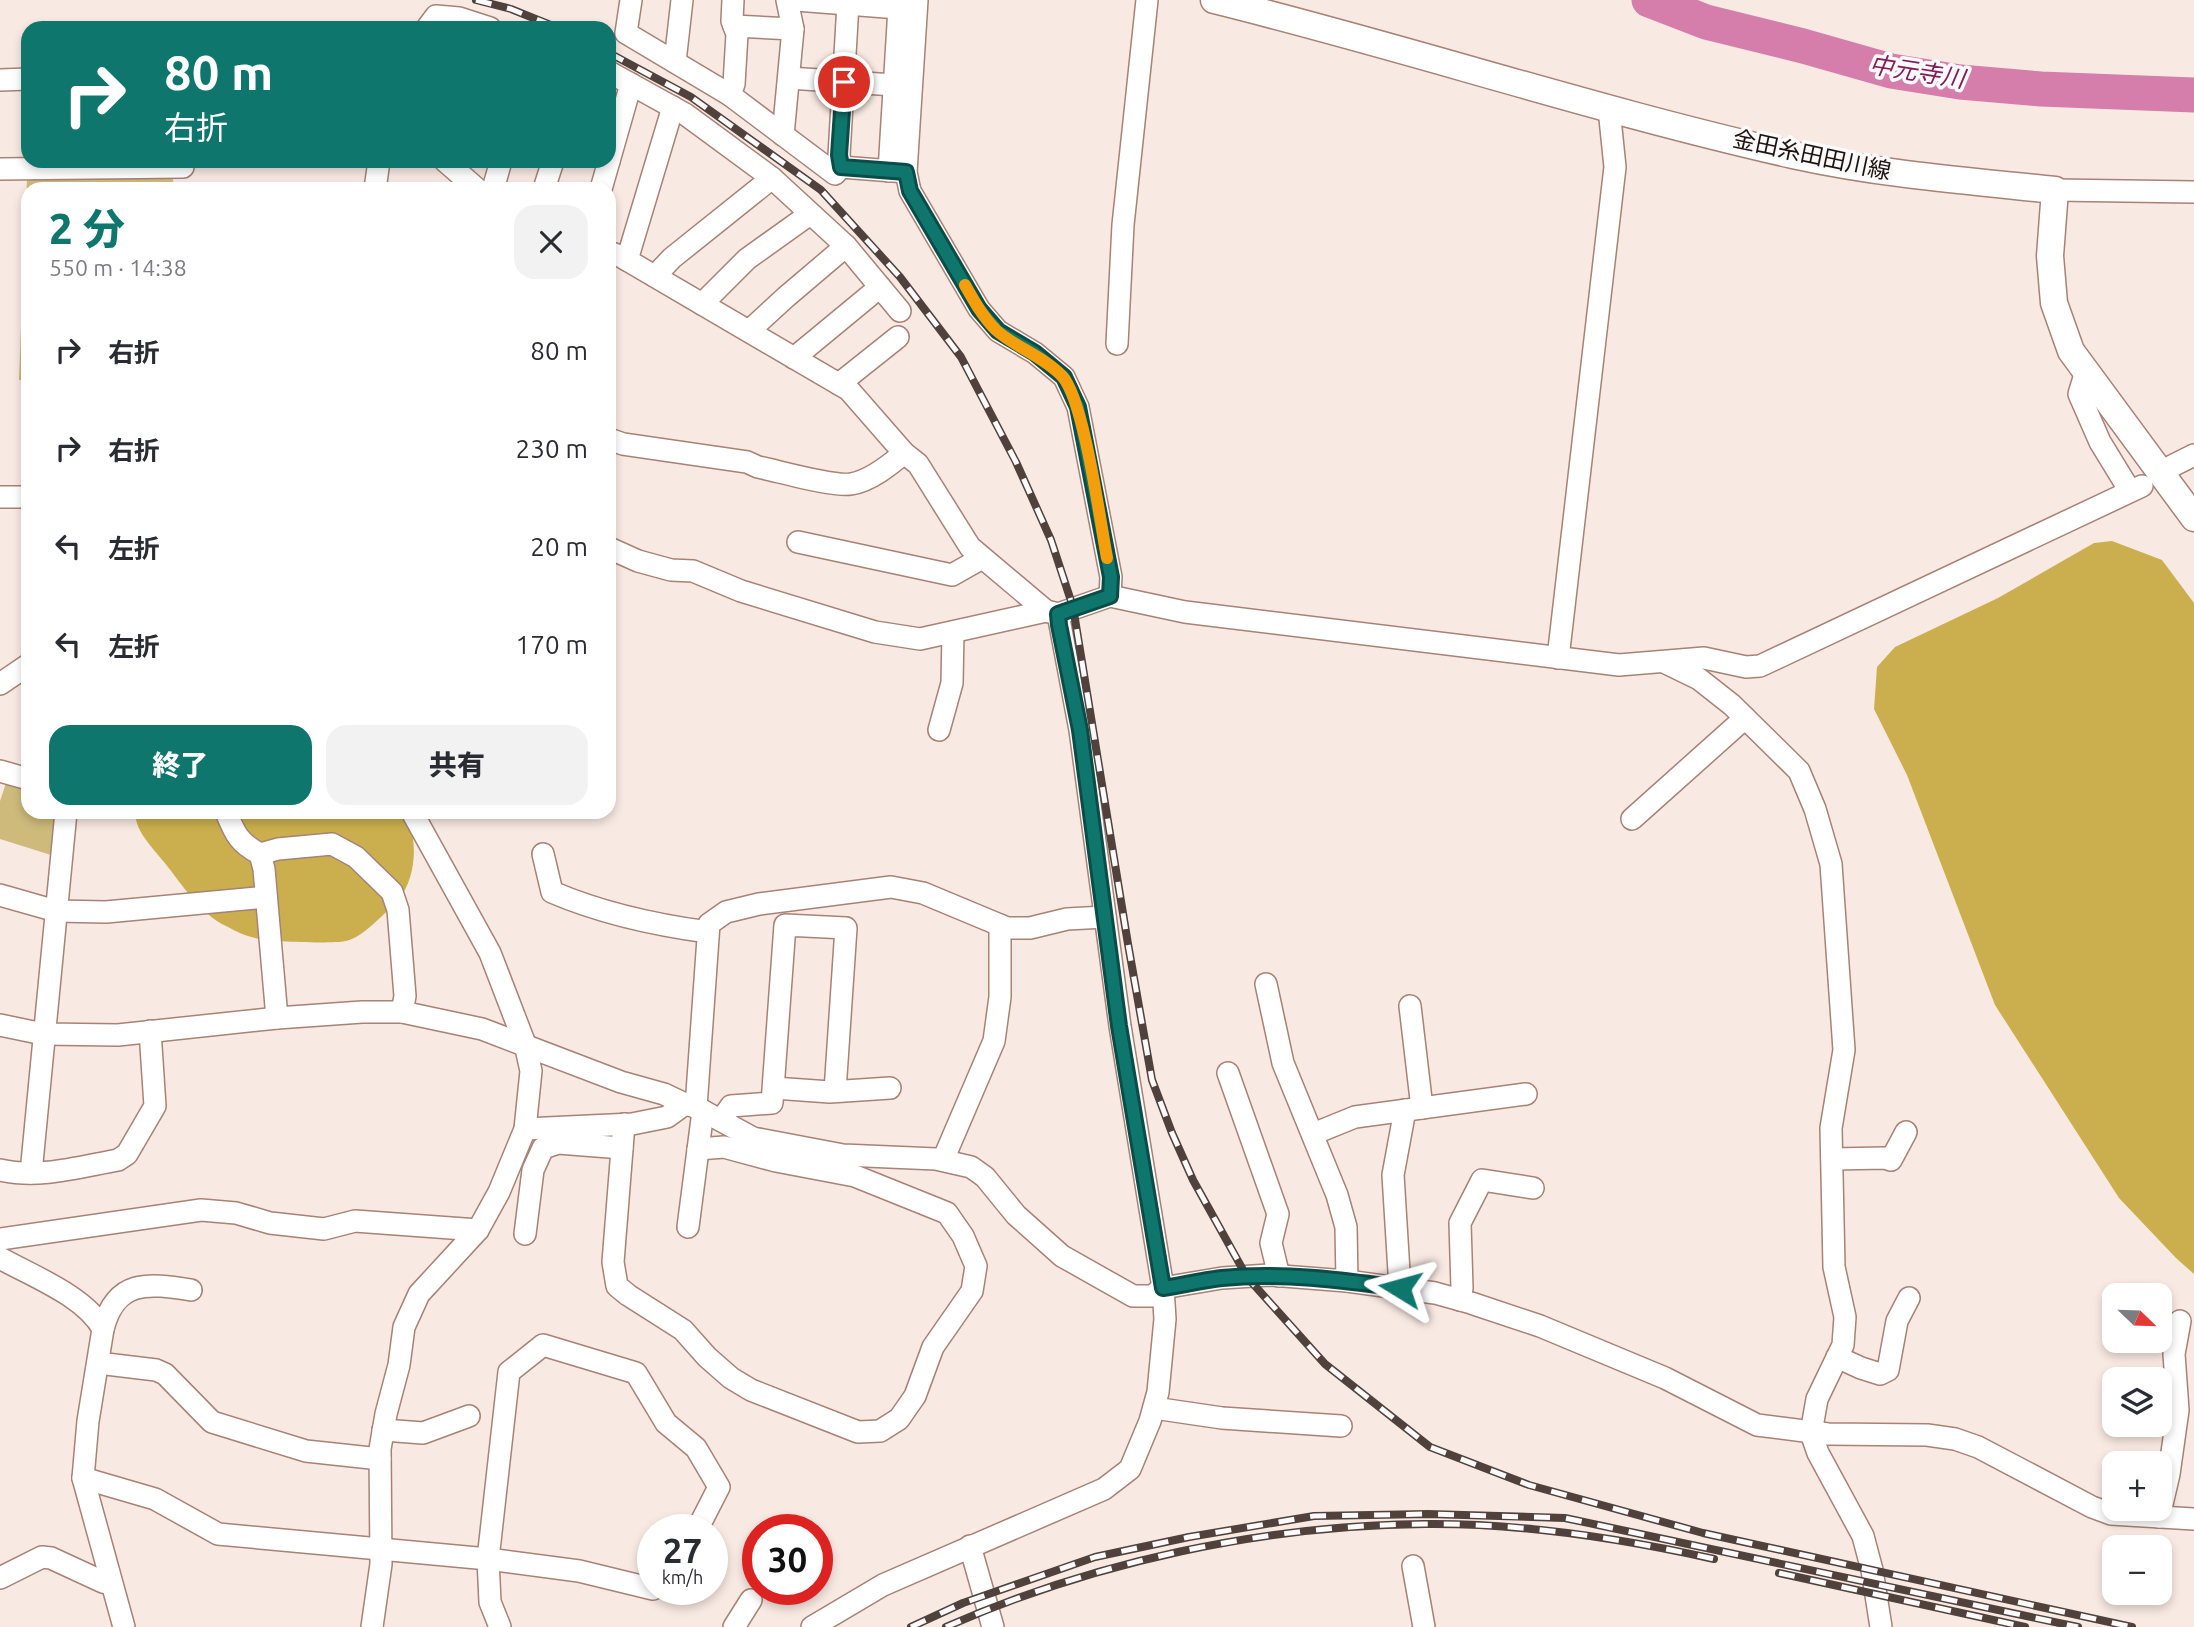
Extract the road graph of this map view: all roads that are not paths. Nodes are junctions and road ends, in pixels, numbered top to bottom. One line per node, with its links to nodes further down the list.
1 (631, 0): 14 (street)
2 (682, 0): 14 (street)
3 (733, 0): 12 (street)
4 (787, 0): 13 (street)
5 (796, 0): 8 (street)
6 (1147, 0): 45 (street)
7 (1214, 0): 24 (main road, 金田糸田田川線)
8 (848, 4): 9 (street); 19 (street)
9 (911, 6): 21 (street); 31 (street)
10 (432, 21): 11 (street)
11 (468, 21)
12 (734, 26): 13 (street); 22 (street)
13 (793, 29): 16 (street)
14 (675, 62): 22 (street)
15 (616, 76): 20 (street)
16 (789, 78): 19 (street); 25 (street)
17 (21, 79): 18 (street)
18 (0, 80)
19 (844, 82): 21 (street); 27 (street)
20 (631, 84): 23 (street); 26 (street)
21 (894, 85): 31 (street)
22 (730, 95): 25 (street)
23 (673, 107): 32 (street); 38 (street)
24 (1609, 109): 34 (main road, 金田糸田田川線); 62 (street)
25 (783, 135): 27 (street)
26 (616, 136)
27 (841, 167): 31 (street)
28 (37, 168): 30 (street)
29 (454, 168): 33 (street)
30 (0, 169)
31 (897, 171): 59 (street)
32 (772, 178): 36 (street); 39 (street)
33 (469, 182)
34 (2055, 190): 35 (street); 47 (main road)
35 (2194, 192)
36 (810, 214): 37 (street); 41 (street)
37 (846, 246): 40 (street); 43 (street)
38 (618, 256): 39 (street)
39 (656, 276): 41 (street)
40 (880, 287): 42 (street); 46 (street)
41 (702, 304): 43 (street)
42 (900, 311)
43 (749, 331): 46 (street)
44 (898, 337): 48 (street)
45 (1117, 344)
46 (794, 358): 48 (street)
47 (2086, 371): 55 (main road); 63 (street)
48 (839, 384): 50 (street)
49 (616, 442): 50 (street)
50 (904, 453): 58 (street)
51 (2194, 455): 52 (street)
52 (2172, 466)
53 (21, 498): 54 (street)
54 (1, 499)
55 (2194, 518)
56 (798, 542): 58 (street)
57 (616, 551): 61 (street)
58 (982, 558): 60 (street)
59 (1110, 596): 60 (street); 62 (street)
60 (1052, 612): 61 (street); 79 (street)
61 (953, 632): 67 (street)
62 (1558, 658): 63 (street)
63 (1664, 662): 66 (street)
64 (21, 670): 65 (street)
65 (0, 684)
66 (1745, 718): 73 (street); 103 (street)
67 (939, 730)
68 (0, 771): 69 (street)
69 (21, 777)
70 (65, 819): 78 (street)
71 (229, 819): 74 (street)
72 (416, 819): 89 (street)
73 (1632, 819)
74 (260, 854): 77 (street); 84 (street)
75 (543, 854): 81 (street)
76 (0, 895): 78 (street)
77 (266, 897): 78 (street); 85 (street)
78 (56, 911): 88 (street)
79 (1105, 917): 80 (street); 115 (street)
80 (1000, 925): 81 (street); 104 (street)
81 (708, 932): 96 (street)
82 (1266, 984): 100 (street)
83 (1410, 1006): 95 (street)
84 (402, 1012): 85 (street); 89 (street)
85 (277, 1018): 87 (street)
86 (0, 1025): 88 (street)
87 (150, 1031): 88 (street); 106 (street)
88 (43, 1034): 106 (street)
89 (525, 1044): 96 (street); 98 (street)
90 (1228, 1073): 113 (street)
91 (890, 1087): 93 (street)
92 (774, 1088): 93 (street); 93 (street); 96 (street)
93 (835, 1091)
94 (1526, 1094): 95 (street)
95 (1413, 1109): 100 (street); 116 (street)
96 (701, 1111): 97 (street); 102 (street); 104 (street)
97 (624, 1124): 98 (street); 101 (street)
98 (525, 1129): 109 (street)
99 (1906, 1132): 103 (street)
100 (1313, 1134): 114 (street)
101 (622, 1148): 102 (street); 110 (street)
102 (698, 1149): 108 (street)
103 (1832, 1159): 122 (street)
104 (943, 1160): 115 (street)
105 (0, 1170): 106 (street)
106 (31, 1173)
107 (1533, 1188): 119 (street)
108 (688, 1227)
109 (478, 1230): 111 (street); 127 (street)
110 (525, 1234)
111 (0, 1239)
112 (0, 1258): 121 (street)
113 (1279, 1276): 114 (street); 115 (street)
114 (1347, 1281): 116 (street)
115 (1163, 1288): 124 (street)
116 (1400, 1288): 119 (street)
117 (191, 1290): 121 (street)
118 (1909, 1298): 122 (street)
119 (1460, 1300): 128 (street)
120 (2180, 1321): 129 (street)
121 (103, 1329): 123 (street)
122 (1837, 1357): 128 (street)
123 (98, 1363): 130 (street); 131 (street)
124 (1154, 1408): 126 (street); 136 (street)
125 (469, 1416): 127 (street)
126 (1341, 1426)
127 (383, 1430): 130 (street)
128 (1811, 1433): 132 (street); 151 (street)
129 (2172, 1453)
130 (380, 1459): 137 (street)
131 (83, 1478): 137 (street); 141 (street)
132 (2102, 1511)
133 (705, 1514): 138 (street)
134 (2172, 1518): 135 (street)
135 (2194, 1519)
136 (970, 1546): 148 (street); 149 (street)
137 (380, 1548): 138 (street); 145 (street)
138 (488, 1559): 142 (street); 146 (street)
139 (1413, 1566): 150 (street)
140 (0, 1578): 141 (street)
141 (111, 1584): 144 (street)
142 (637, 1585)
143 (748, 1605): 147 (street)
144 (124, 1627)
145 (372, 1627)
146 (500, 1627)
147 (734, 1627)
148 (812, 1627)
149 (993, 1627)
150 (1423, 1627)
151 (1881, 1627)

